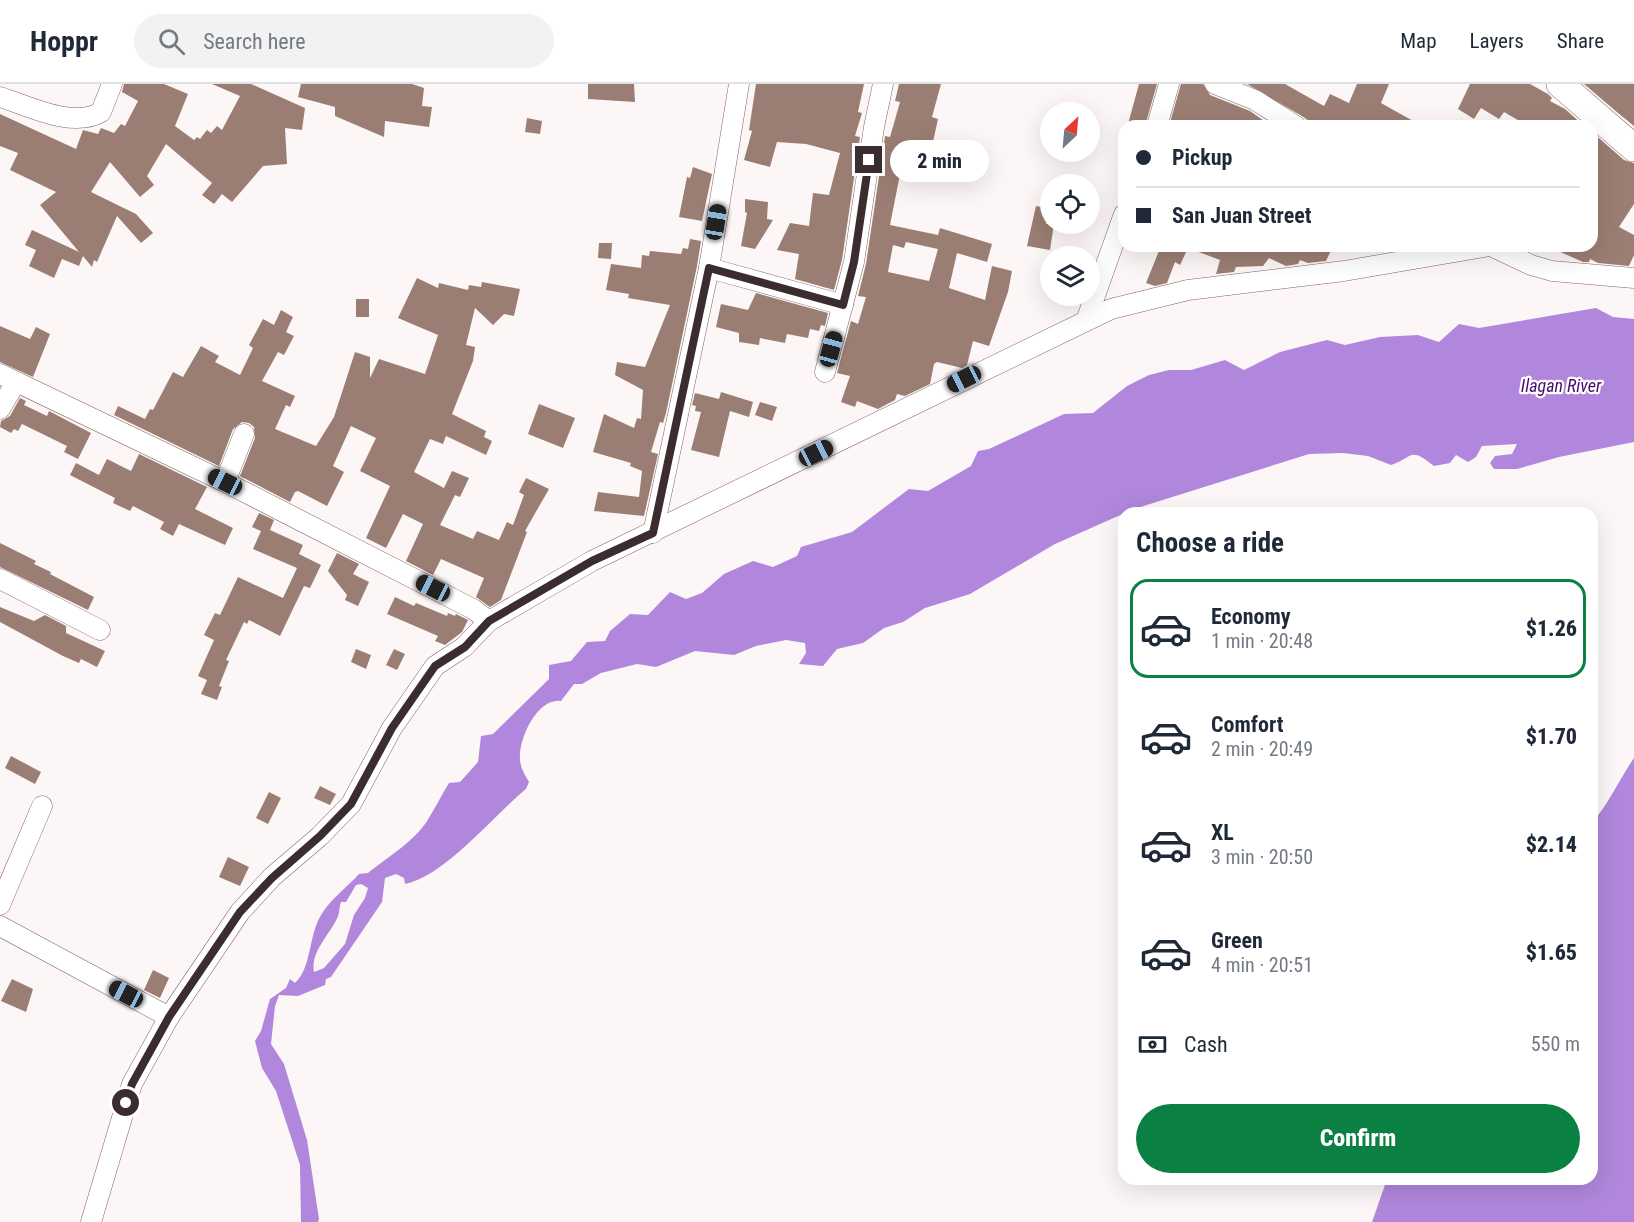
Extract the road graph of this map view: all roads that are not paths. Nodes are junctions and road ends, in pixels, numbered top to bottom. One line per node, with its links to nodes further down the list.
1 (112, 84): 7 (street)
2 (739, 84): 14 (street)
3 (884, 84): 16 (street)
4 (1170, 84): 8 (street)
5 (1215, 84): 9 (street)
6 (1560, 84): 10 (main road)
7 (0, 98)
8 (1159, 120)
9 (1287, 120)
10 (1634, 147)
11 (1118, 231): 17 (street)
12 (1455, 252): 17 (street)
13 (1503, 252): 15 (street)
14 (709, 268): 16 (street); 23 (street)
15 (1634, 278)
16 (843, 305): 18 (street)
17 (1086, 321): 23 (street)
18 (825, 372)
19 (8, 378): 20 (street); 22 (street)
20 (0, 409)
21 (244, 434): 22 (street)
22 (225, 482): 25 (street)
23 (653, 533): 25 (street)
24 (0, 579): 26 (street)
25 (489, 621): 30 (street)
26 (100, 630)
27 (42, 806): 28 (street)
28 (0, 905)
29 (0, 926): 30 (street)
30 (169, 1017): 31 (street)
31 (91, 1222)

